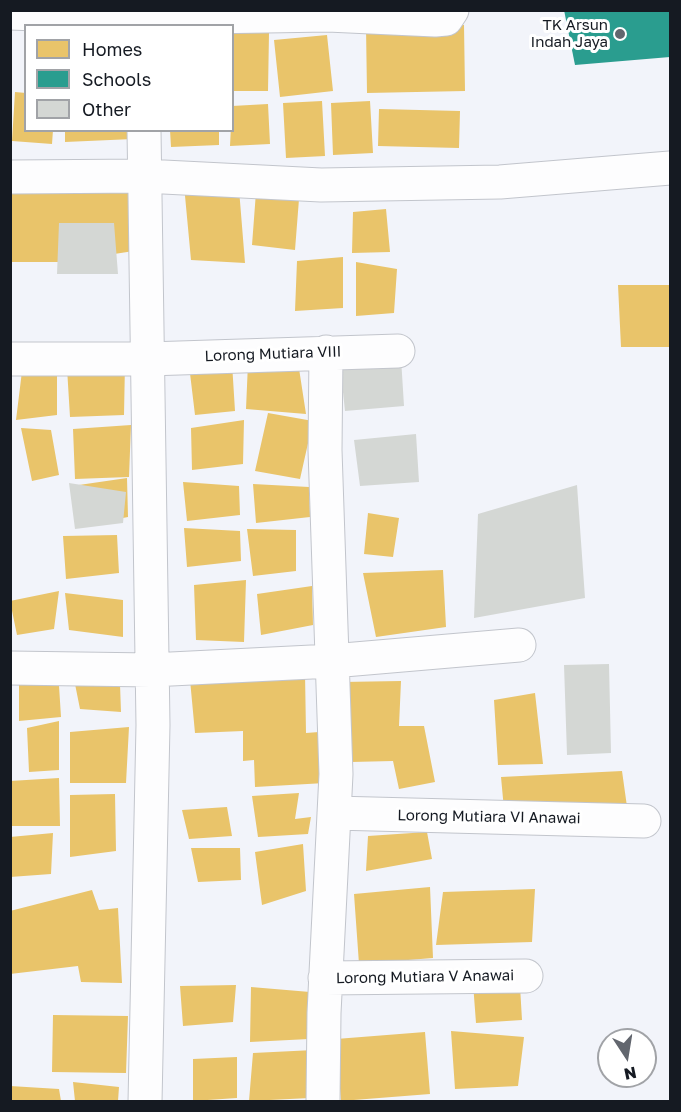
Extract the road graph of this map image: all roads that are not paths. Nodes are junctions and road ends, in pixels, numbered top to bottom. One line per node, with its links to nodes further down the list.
1 (452, 10): 3 (street)
2 (10, 13): 4 (street)
3 (328, 13): 4 (street)
4 (144, 18)
5 (144, 132): 7 (street)
6 (670, 168): 7 (street)
7 (144, 176): 8 (street); 11 (street)
8 (10, 177)
9 (398, 351): 10 (street, Lorong Mutiara VIII)
10 (326, 352): 11 (street, Lorong Mutiara VIII); 14 (street)
11 (148, 359): 12 (street, Lorong Mutiara VIII); 16 (street)
12 (10, 360)
13 (519, 645): 14 (street)
14 (332, 661): 16 (street); 17 (street)
15 (10, 668): 16 (street)
16 (151, 670): 21 (street)
17 (334, 813): 18 (street, Lorong Mutiara VI Anawai); 20 (street)
18 (644, 821)
19 (526, 976): 20 (street, Lorong Mutiara V Anawai)
20 (325, 978): 22 (street)
21 (145, 1101)
22 (323, 1101)

